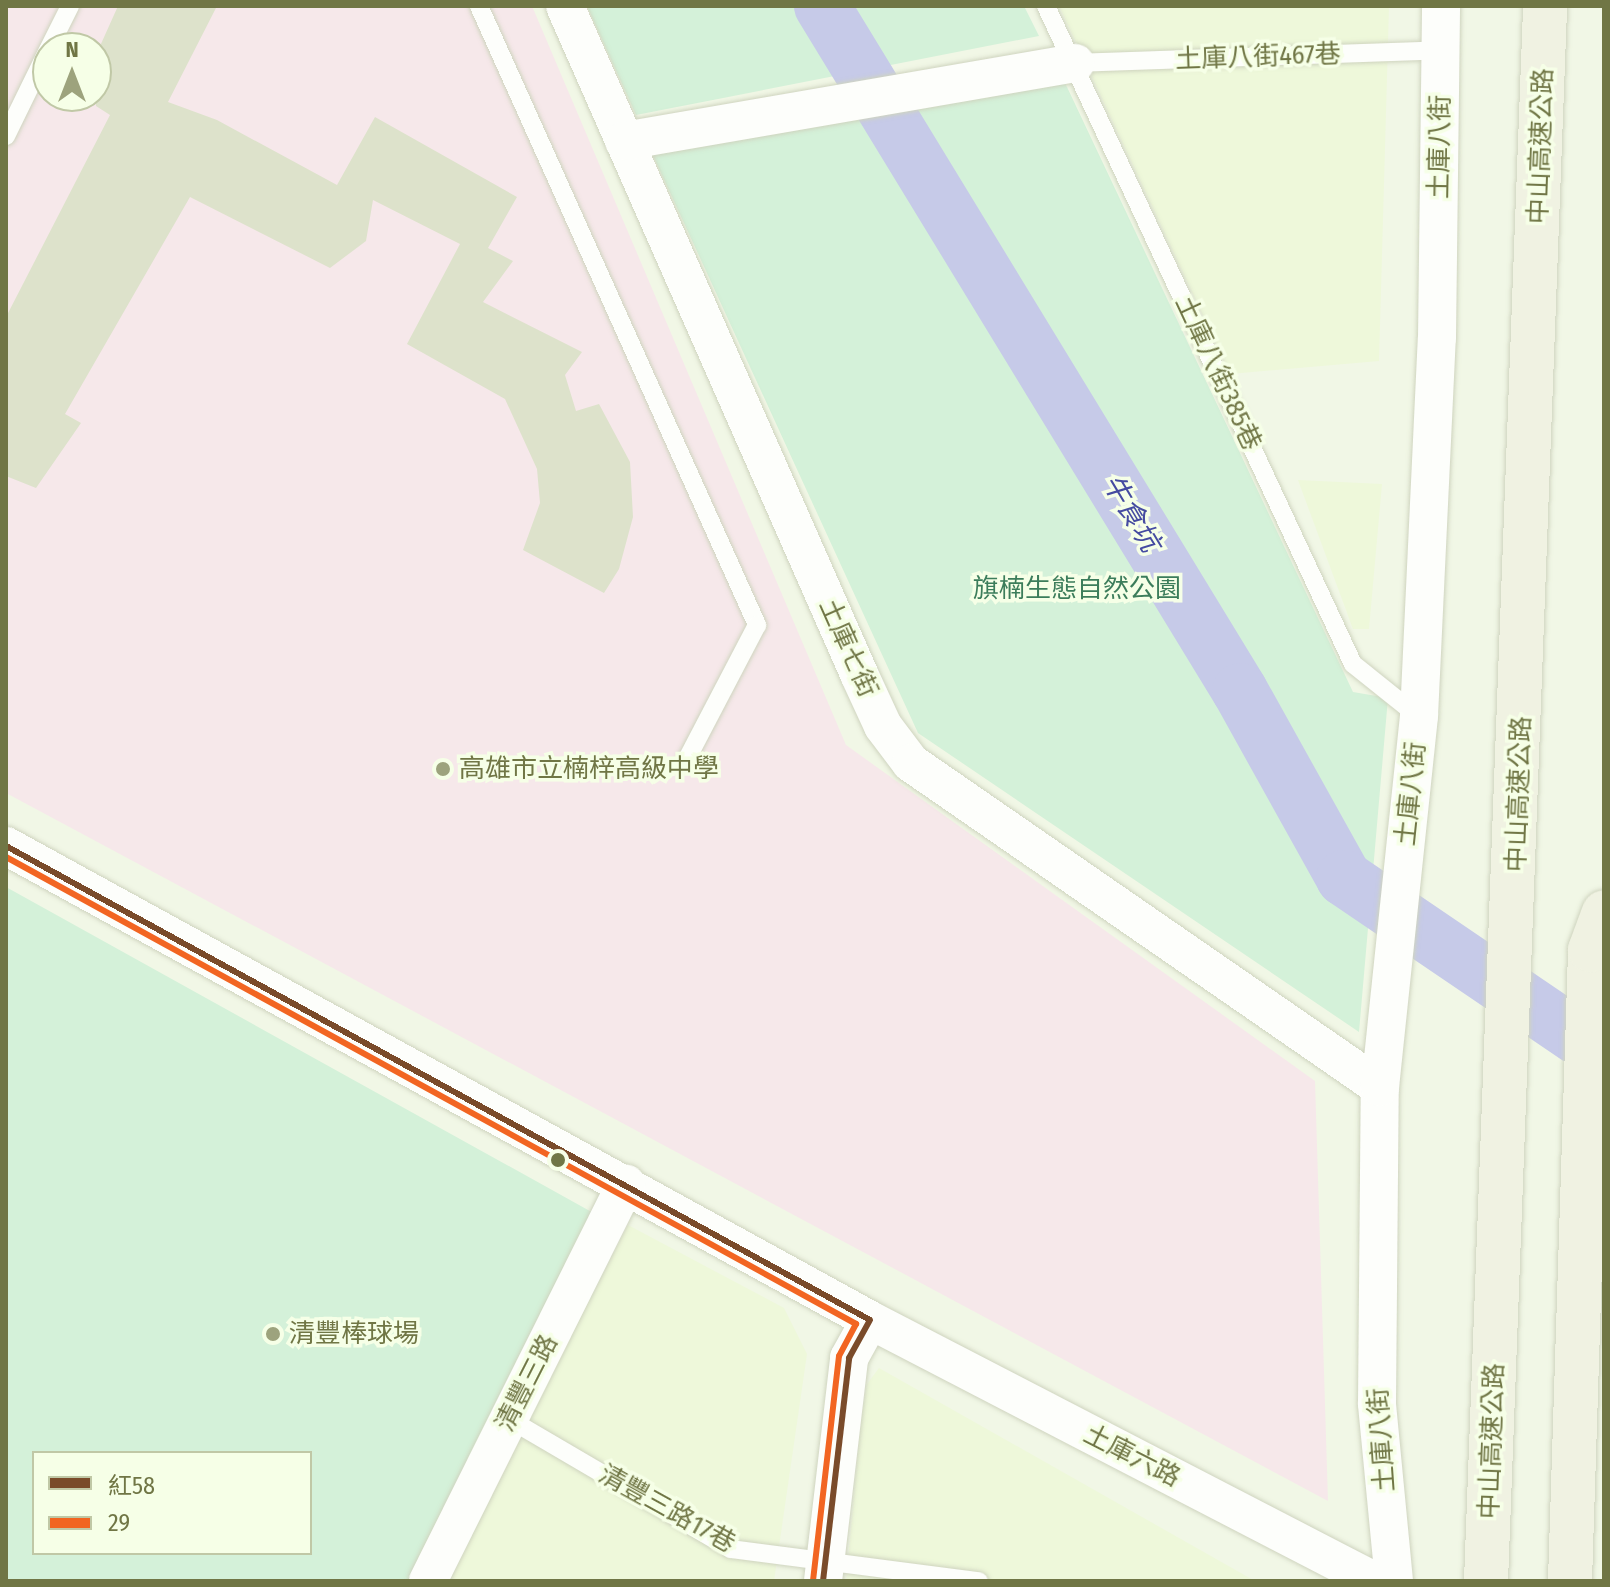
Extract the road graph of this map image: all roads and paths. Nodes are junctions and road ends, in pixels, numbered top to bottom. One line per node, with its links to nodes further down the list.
1 (70, 6): 7 (lane)
2 (479, 6): 14 (lane)
3 (565, 6): 12 (street, 土庫七街)
4 (1046, 6): 9 (lane, 土庫八街385巷)
5 (1441, 6): 8 (street, 土庫八街)
6 (1545, 6): 26 (highway, 中山高速公路)
7 (57, 32)
8 (1441, 50): 9 (lane, 土庫八街467巷); 13 (street, 土庫八街)
9 (1075, 63): 12 (street); 13 (lane, 土庫八街385巷)
10 (32, 83): 11 (lane)
11 (6, 136)
12 (624, 141): 17 (street, 土庫七街)
13 (1419, 716): 17 (street, 土庫八街)
14 (686, 761)
15 (6, 846): 18 (street, 土庫六路)
16 (1597, 931): 27 (highway)
17 (1380, 1087): 25 (street, 土庫八街)
18 (626, 1184): 19 (street, 土庫六路); 20 (street, 清豐三路)
19 (870, 1320): 21 (street); 24 (street, 土庫六路)
20 (509, 1419): 21 (lane, 清豐三路17巷); 22 (street, 清豐三路)
21 (824, 1570): 23 (lane, 清豐三路17巷)
22 (428, 1581)
23 (979, 1581)
24 (1374, 1581)
25 (1394, 1581)
26 (1486, 1581)
27 (1570, 1581)

